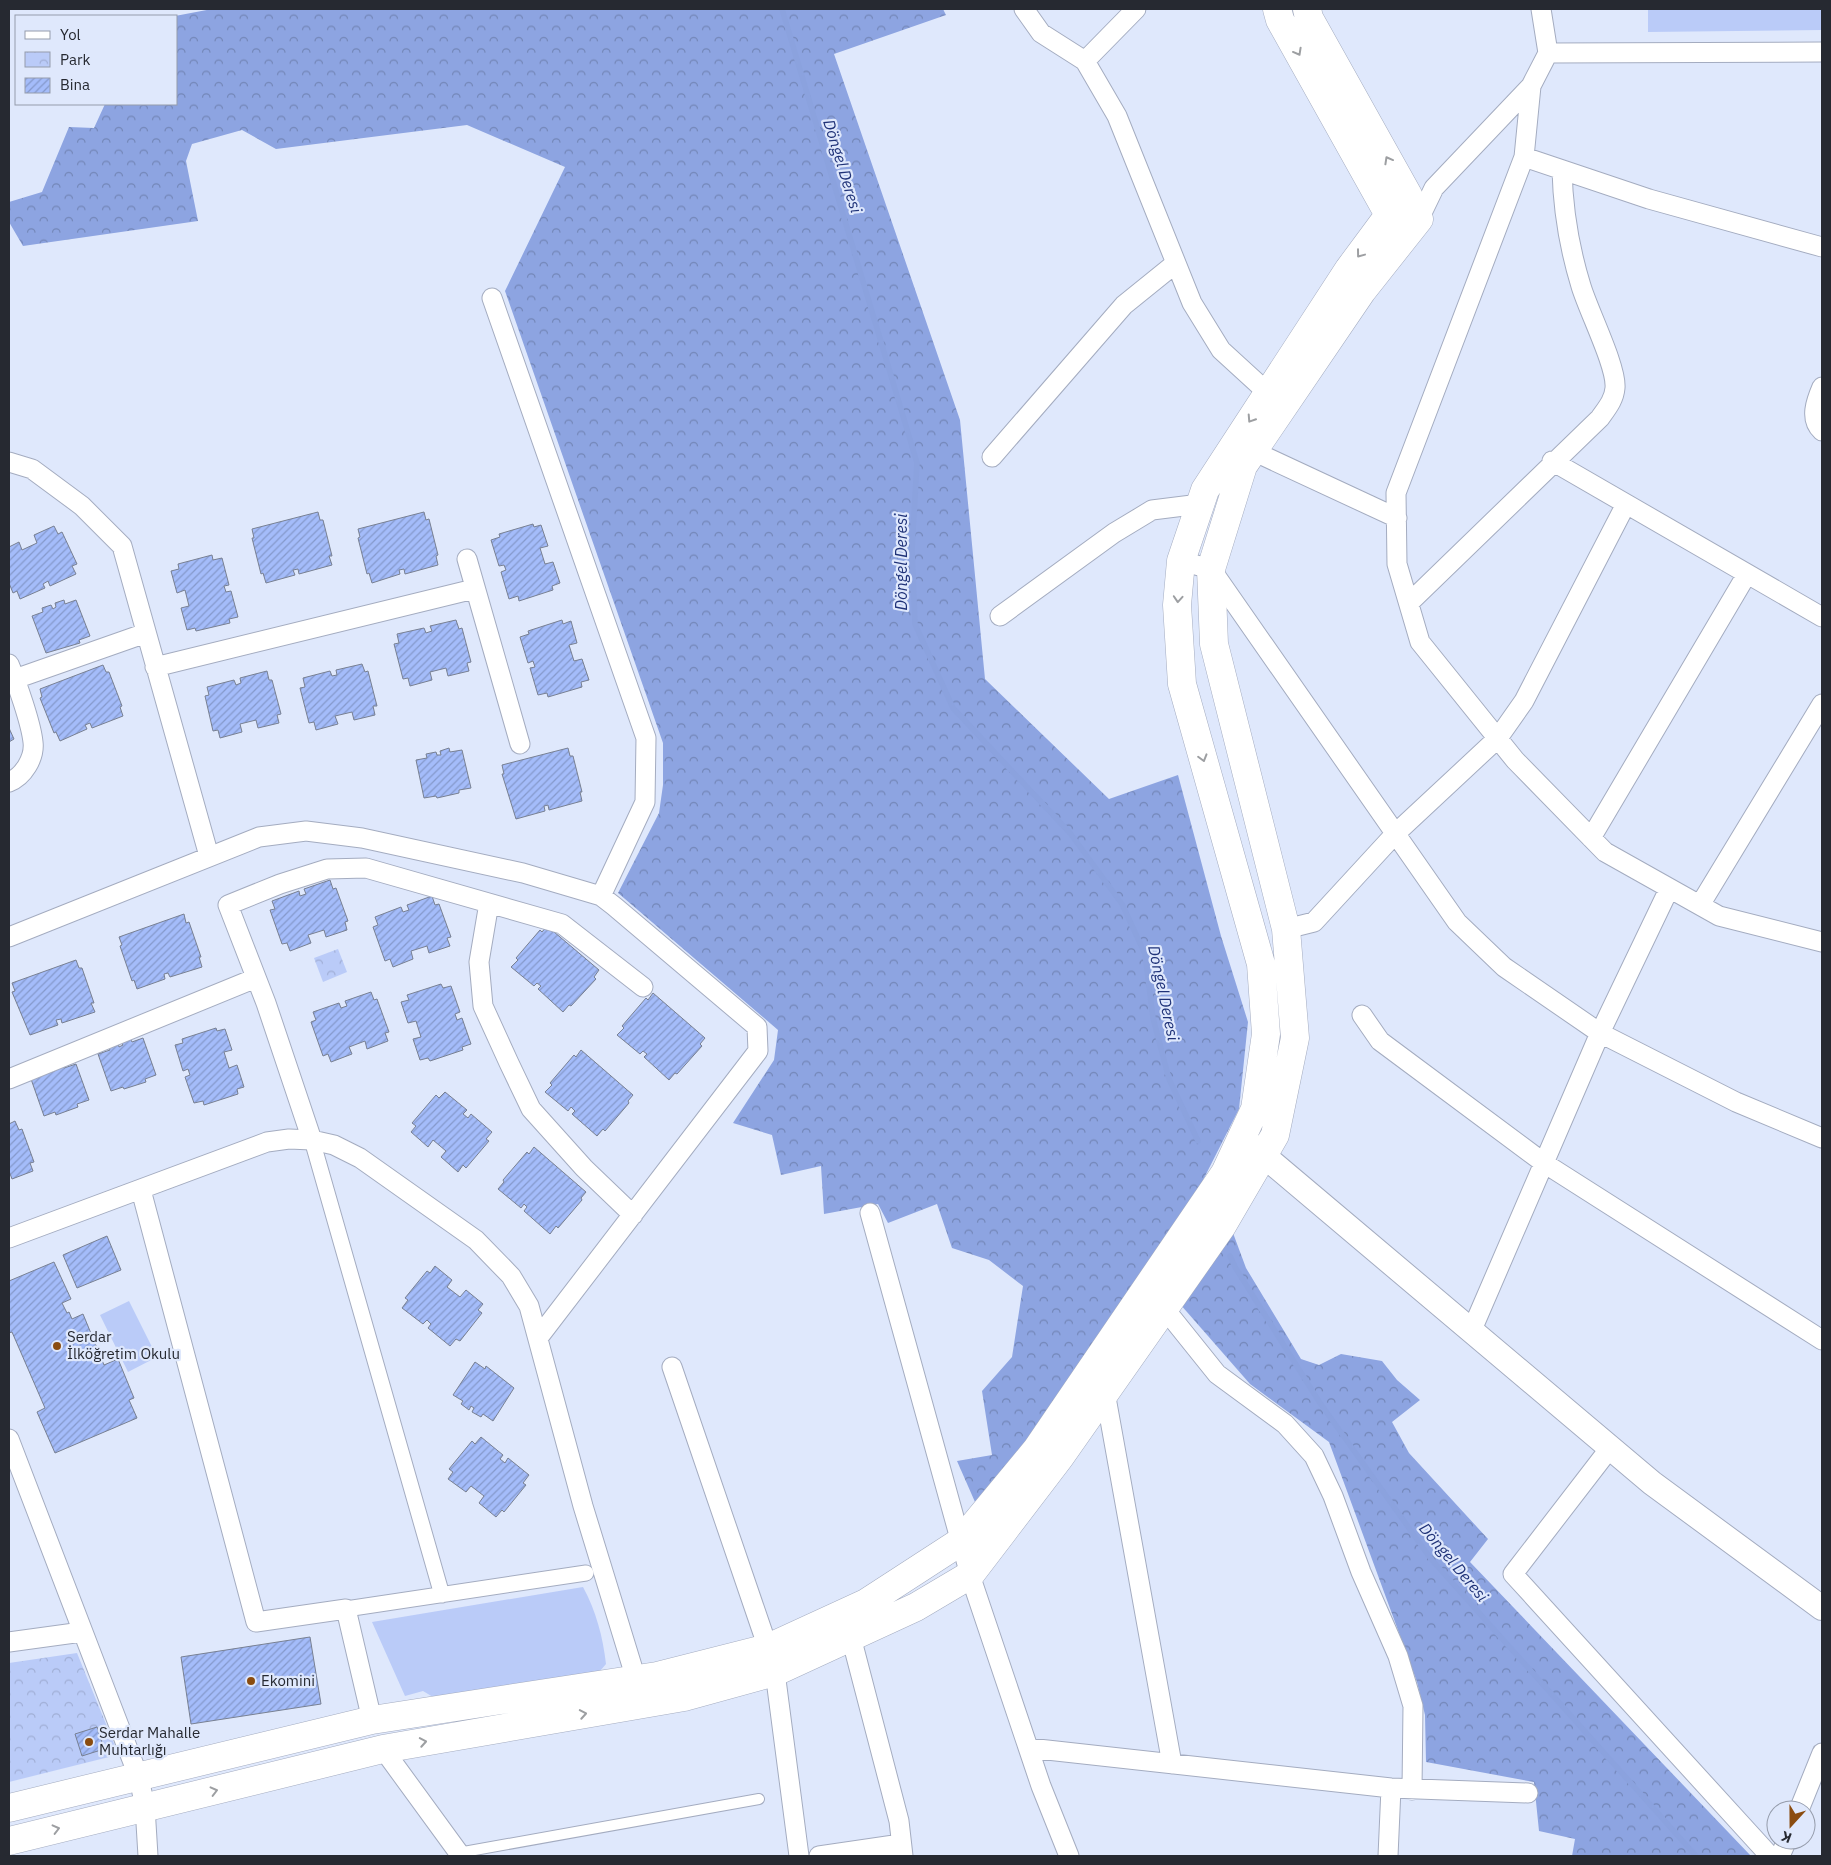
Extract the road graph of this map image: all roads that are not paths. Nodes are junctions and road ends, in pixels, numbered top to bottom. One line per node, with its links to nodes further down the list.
1 (1024, 9): 8 (street)
2 (1136, 9): 8 (street)
3 (1277, 9): 13 (main road, one-way to 13)
4 (1307, 9): 13 (main road, one-way to 4)
5 (1541, 9): 7 (street)
6 (1822, 52): 7 (street)
7 (1548, 53): 9 (street)
8 (1085, 61): 15 (street)
9 (1531, 86): 10 (street); 12 (street)
10 (1524, 157): 11 (street); 26 (street)
11 (1562, 170): 14 (street); 22 (street)
12 (1434, 188): 13 (street); 13 (street)
13 (1404, 217): 18 (main road)
14 (1822, 247)
15 (1176, 263): 18 (street); 21 (street)
16 (492, 298): 46 (street)
17 (1822, 387): 19 (street)
18 (1274, 402): 20 (main road); 24 (main road, one-way to 24)
19 (1822, 431)
20 (1253, 451): 26 (street); 29 (main road)
21 (992, 457)
22 (1552, 461): 25 (street); 32 (street)
23 (9, 462): 35 (street)
24 (1200, 504): 28 (main road); 33 (street)
25 (1626, 504): 30 (street); 39 (street)
26 (1397, 518): 32 (street)
27 (467, 559): 31 (street)
28 (1181, 561): 29 (street); 57 (main road, one-way to 57)
29 (1211, 569): 42 (street); 49 (main road)
30 (1747, 574): 34 (street); 43 (street)
31 (474, 589): 36 (street); 40 (street)
32 (1408, 603): 39 (street)
33 (1000, 616)
34 (1822, 617)
35 (146, 632): 36 (street); 37 (street)
36 (155, 667): 44 (street)
37 (12, 672): 41 (street)
38 (1822, 704): 48 (street)
39 (1498, 738): 42 (street); 43 (street)
40 (520, 744)
41 (9, 782)
42 (1395, 834): 49 (street); 55 (street)
43 (1591, 838): 45 (street)
44 (209, 856): 46 (street); 50 (street)
45 (1669, 888): 48 (street); 55 (street)
46 (601, 896): 64 (street)
47 (489, 903): 52 (street); 53 (street); 64 (street)
48 (1700, 906): 51 (street)
49 (1286, 929): 60 (main road)
50 (9, 937)
51 (1822, 942)
52 (256, 978): 56 (street); 59 (street)
53 (643, 987)
54 (1362, 1015): 61 (street)
55 (1600, 1033): 58 (street); 61 (street)
56 (9, 1079)
57 (1242, 1136): 60 (street); 74 (main road)
58 (1822, 1138)
59 (312, 1140): 62 (street); 68 (street); 77 (street)
60 (1262, 1156): 66 (main road); 67 (street)
61 (1544, 1164): 67 (street); 69 (street)
62 (141, 1190): 65 (street); 79 (street)
63 (870, 1213): 74 (street)
64 (633, 1215): 68 (street)
65 (9, 1238)
66 (1164, 1308): 71 (main road); 92 (street)
67 (1471, 1332): 73 (street)
68 (538, 1338): 84 (street)
69 (1822, 1340)
70 (672, 1367): 83 (street)
71 (1105, 1392): 76 (main road); 89 (street)
72 (9, 1439): 80 (street)
73 (1610, 1448): 78 (street); 106 (street)
74 (960, 1542): 76 (street); 83 (main road)
75 (586, 1572): 77 (street)
76 (970, 1576): 81 (main road); 86 (street)
77 (442, 1595): 79 (street)
78 (1821, 1602)
79 (346, 1609): 85 (street)
80 (82, 1632): 82 (street); 90 (street)
81 (851, 1637): 83 (main road); 99 (street)
82 (9, 1642)
83 (772, 1660): 84 (main road); 102 (street)
84 (637, 1692): 85 (main road); 87 (main road, one-way to 84)
85 (372, 1720): 90 (main road)
86 (1029, 1748): 89 (street); 104 (street)
87 (383, 1749): 96 (main road, one-way to 87); 100 (street)
88 (1822, 1753): 95 (street)
89 (1172, 1764): 91 (street)
90 (139, 1778): 96 (street); 97 (main road)
91 (1392, 1788): 92 (street); 105 (street)
92 (1412, 1790): 93 (street)
93 (1528, 1793)
94 (759, 1800): 100 (lane)
95 (1803, 1800)
96 (145, 1807): 98 (main road, one-way to 96); 101 (street)
97 (9, 1808)
98 (9, 1841)
99 (902, 1850): 103 (street)
100 (460, 1855)
101 (148, 1856)
102 (799, 1856)
103 (818, 1856)
104 (1069, 1856)
105 (1388, 1856)
106 (1770, 1856)

